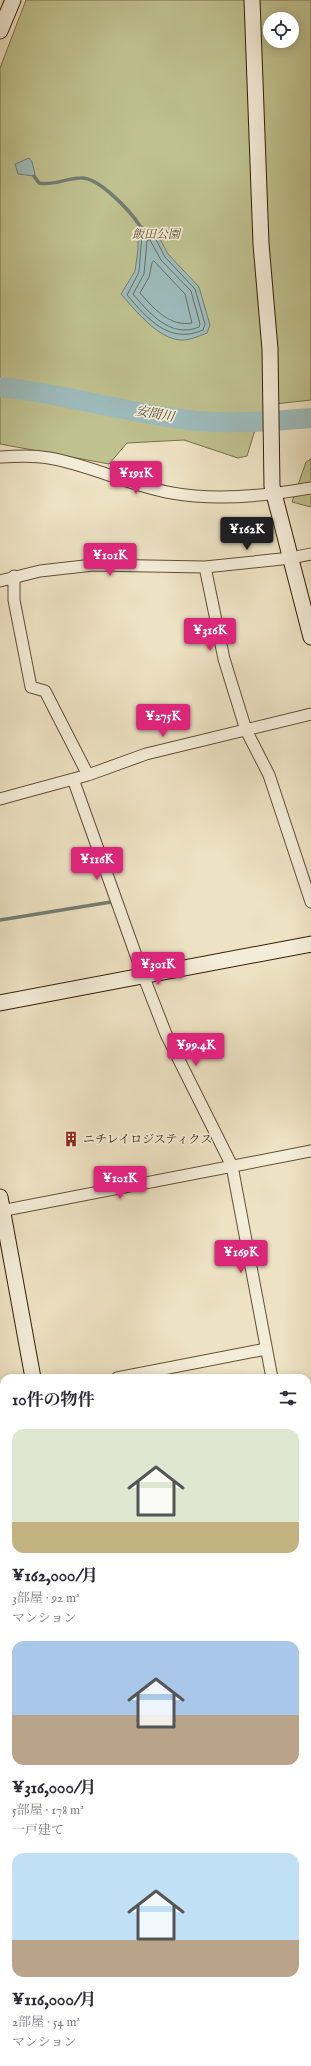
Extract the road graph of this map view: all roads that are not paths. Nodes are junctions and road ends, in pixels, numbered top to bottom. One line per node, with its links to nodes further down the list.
1 (13, 0): 3 (street)
2 (252, 0): 6 (street)
3 (0, 31)
4 (0, 457): 6 (street)
5 (311, 488): 6 (street)
6 (272, 490): 8 (street)
7 (311, 554): 8 (street)
8 (291, 558): 9 (street); 12 (street)
9 (205, 567): 10 (street); 15 (street)
10 (14, 576): 11 (street); 16 (street)
11 (0, 580)
12 (309, 616): 13 (street)
13 (311, 637)
14 (311, 714): 15 (street)
15 (246, 730): 16 (street); 19 (street)
16 (88, 775): 17 (street)
17 (73, 779): 18 (street); 21 (street)
18 (0, 799)
19 (311, 902)
20 (311, 944): 21 (street)
21 (143, 975): 22 (street); 24 (street)
22 (0, 1003)
23 (311, 1151): 24 (street)
24 (232, 1166): 25 (street); 26 (street)
25 (1, 1206): 27 (street)
26 (266, 1349): 28 (street); 29 (street)
27 (32, 1374)
28 (138, 1374)
29 (271, 1374)

